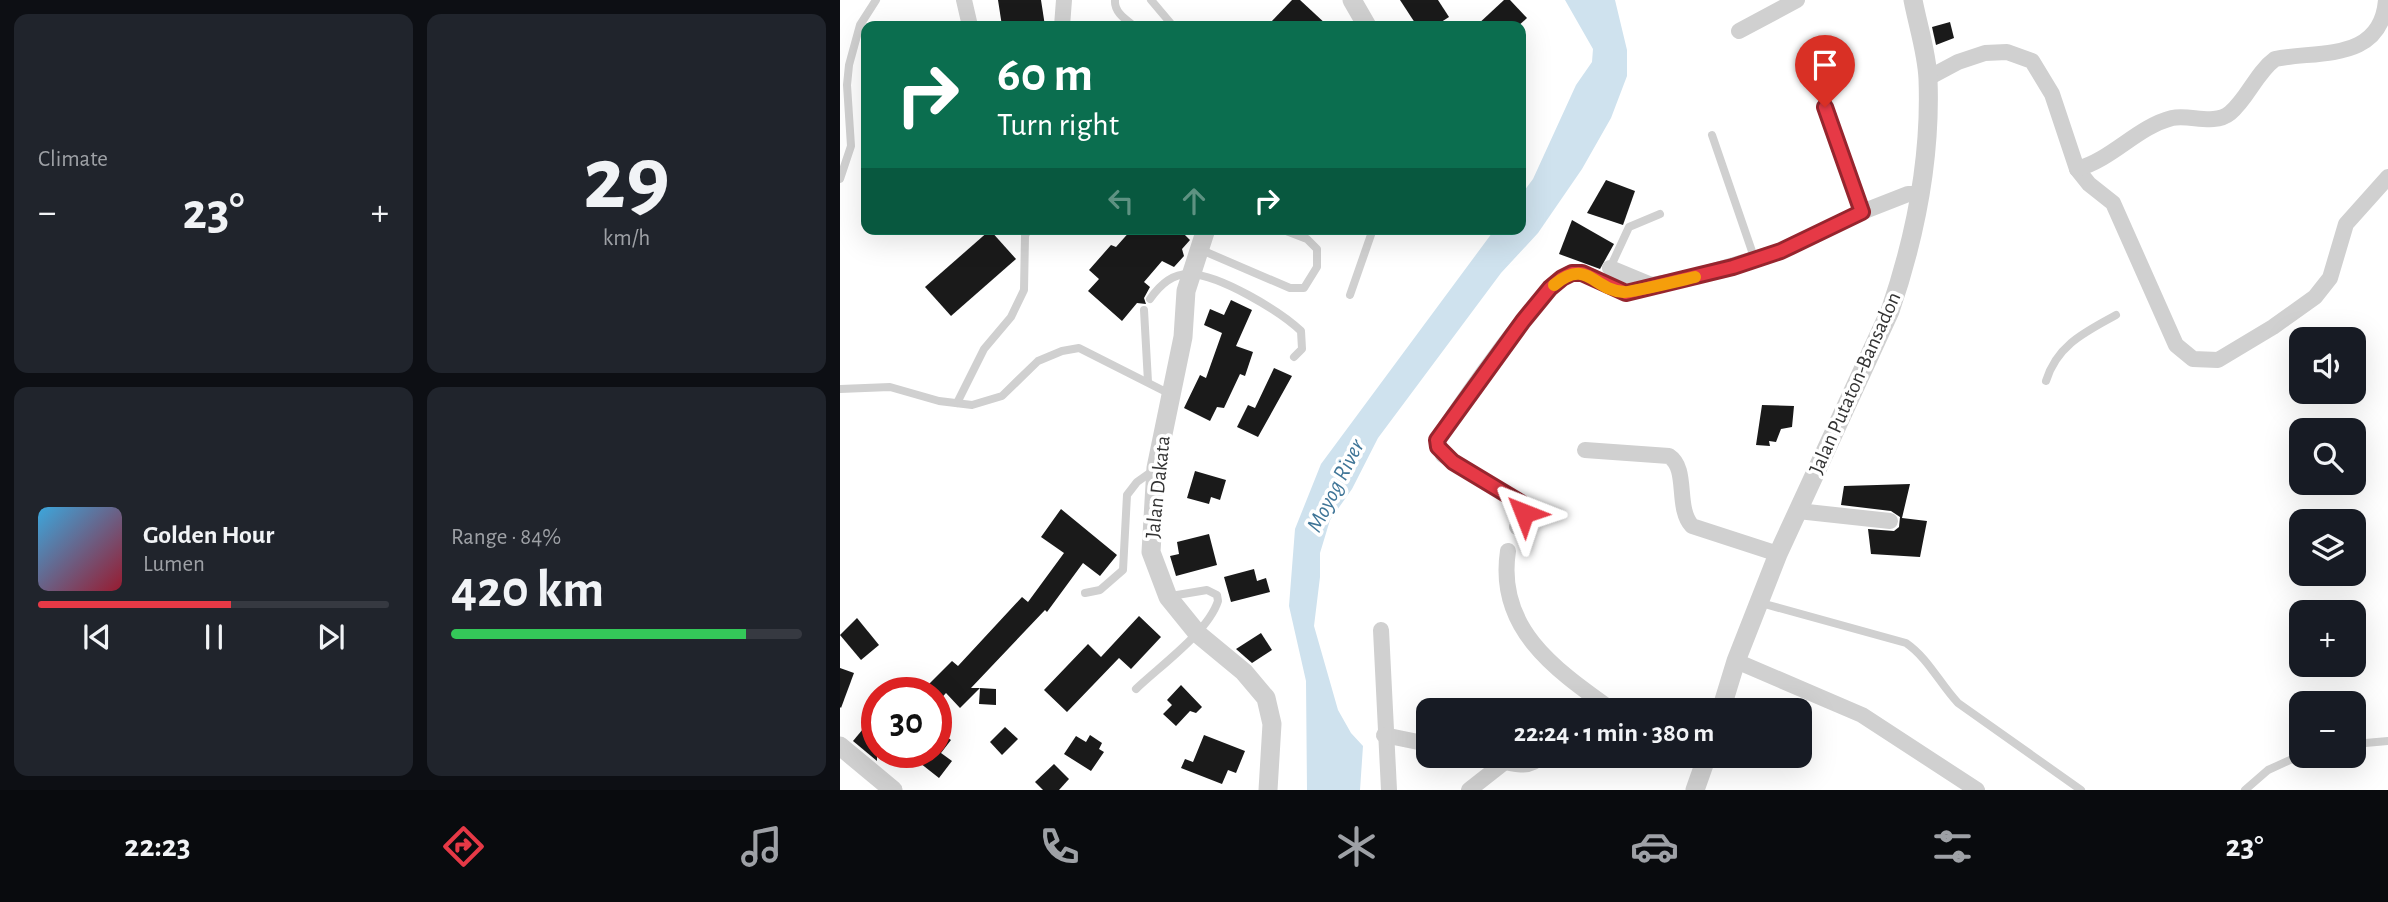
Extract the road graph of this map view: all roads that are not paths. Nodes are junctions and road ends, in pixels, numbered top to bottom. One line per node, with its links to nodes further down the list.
1 (876, 0): 10 (lane)
2 (964, 0): 11 (street)
3 (1064, 0): 12 (street)
4 (1115, 0): 13 (lane)
5 (1151, 0): 14 (lane)
6 (1352, 0): 15 (street)
7 (1797, 0): 17 (street)
8 (1913, 0): 19 (street, Jalan Putaton-Bansadon)
9 (2386, 0): 21 (street)
10 (863, 21)
11 (969, 21)
12 (1062, 21)
13 (1128, 21)
14 (1169, 21)
15 (1364, 21)
16 (861, 23): 23 (lane)
17 (1739, 31)
18 (1806, 55): 25 (lane)
19 (1928, 78): 21 (street); 24 (street, Jalan Putaton-Bansadon)
20 (1712, 135): 32 (lane)
21 (2077, 169): 22 (street)
22 (2388, 177)
23 (840, 179)
24 (1918, 194): 25 (street); 48 (street, Jalan Putaton-Bansadon)
25 (1862, 212): 32 (street)
26 (1660, 214): 33 (lane)
27 (1028, 235): 45 (lane)
28 (1204, 235): 31 (street, Jalan Dakata)
29 (1297, 235): 31 (lane)
30 (1371, 235): 36 (lane)
31 (1199, 249): 34 (street, Jalan Dakata)
32 (1755, 260): 35 (street)
33 (1610, 268): 35 (street)
34 (1189, 274): 37 (lane); 40 (lane); 44 (street, Jalan Dakata)
35 (1651, 285): 50 (street)
36 (1350, 295)
37 (1150, 299)
38 (1144, 310): 42 (lane)
39 (2116, 315): 41 (lane)
40 (1294, 357)
41 (2046, 381)
42 (1148, 382): 44 (lane); 45 (lane)
43 (840, 389): 45 (lane)
44 (1171, 394): 47 (street, Jalan Dakata)
45 (957, 403)
46 (1585, 450): 52 (street)
47 (1156, 468): 53 (lane); 54 (street, Jalan Dakata)
48 (1798, 511): 49 (street); 52 (street, Jalan Putaton-Bansadon)
49 (1890, 521)
50 (1517, 527)
51 (1508, 551): 60 (street)
52 (1778, 554): 55 (street, Jalan Putaton-Bansadon)
53 (1085, 593)
54 (1168, 597): 57 (street, Jalan Dakata); 57 (lane)
55 (1758, 602): 58 (street, Jalan Putaton-Bansadon); 76 (lane)
56 (1381, 630): 62 (street)
57 (1198, 634): 59 (lane); 71 (street, Jalan Dakata)
58 (1735, 661): 61 (street, Jalan Putaton-Bansadon); 75 (street)
59 (1136, 690)
60 (1585, 698)
61 (1724, 698)
62 (1384, 735): 64 (street); 72 (street)
63 (2388, 741): 65 (lane)
64 (1416, 742)
65 (2366, 743)
66 (840, 746): 70 (street)
67 (2289, 760): 77 (lane)
68 (1497, 768): 73 (street)
69 (1701, 768): 74 (street)
70 (893, 790)
71 (1268, 790)
72 (1389, 790)
73 (1469, 790)
74 (1695, 790)
75 (1977, 790)
76 (2081, 790)
77 (2245, 790)

